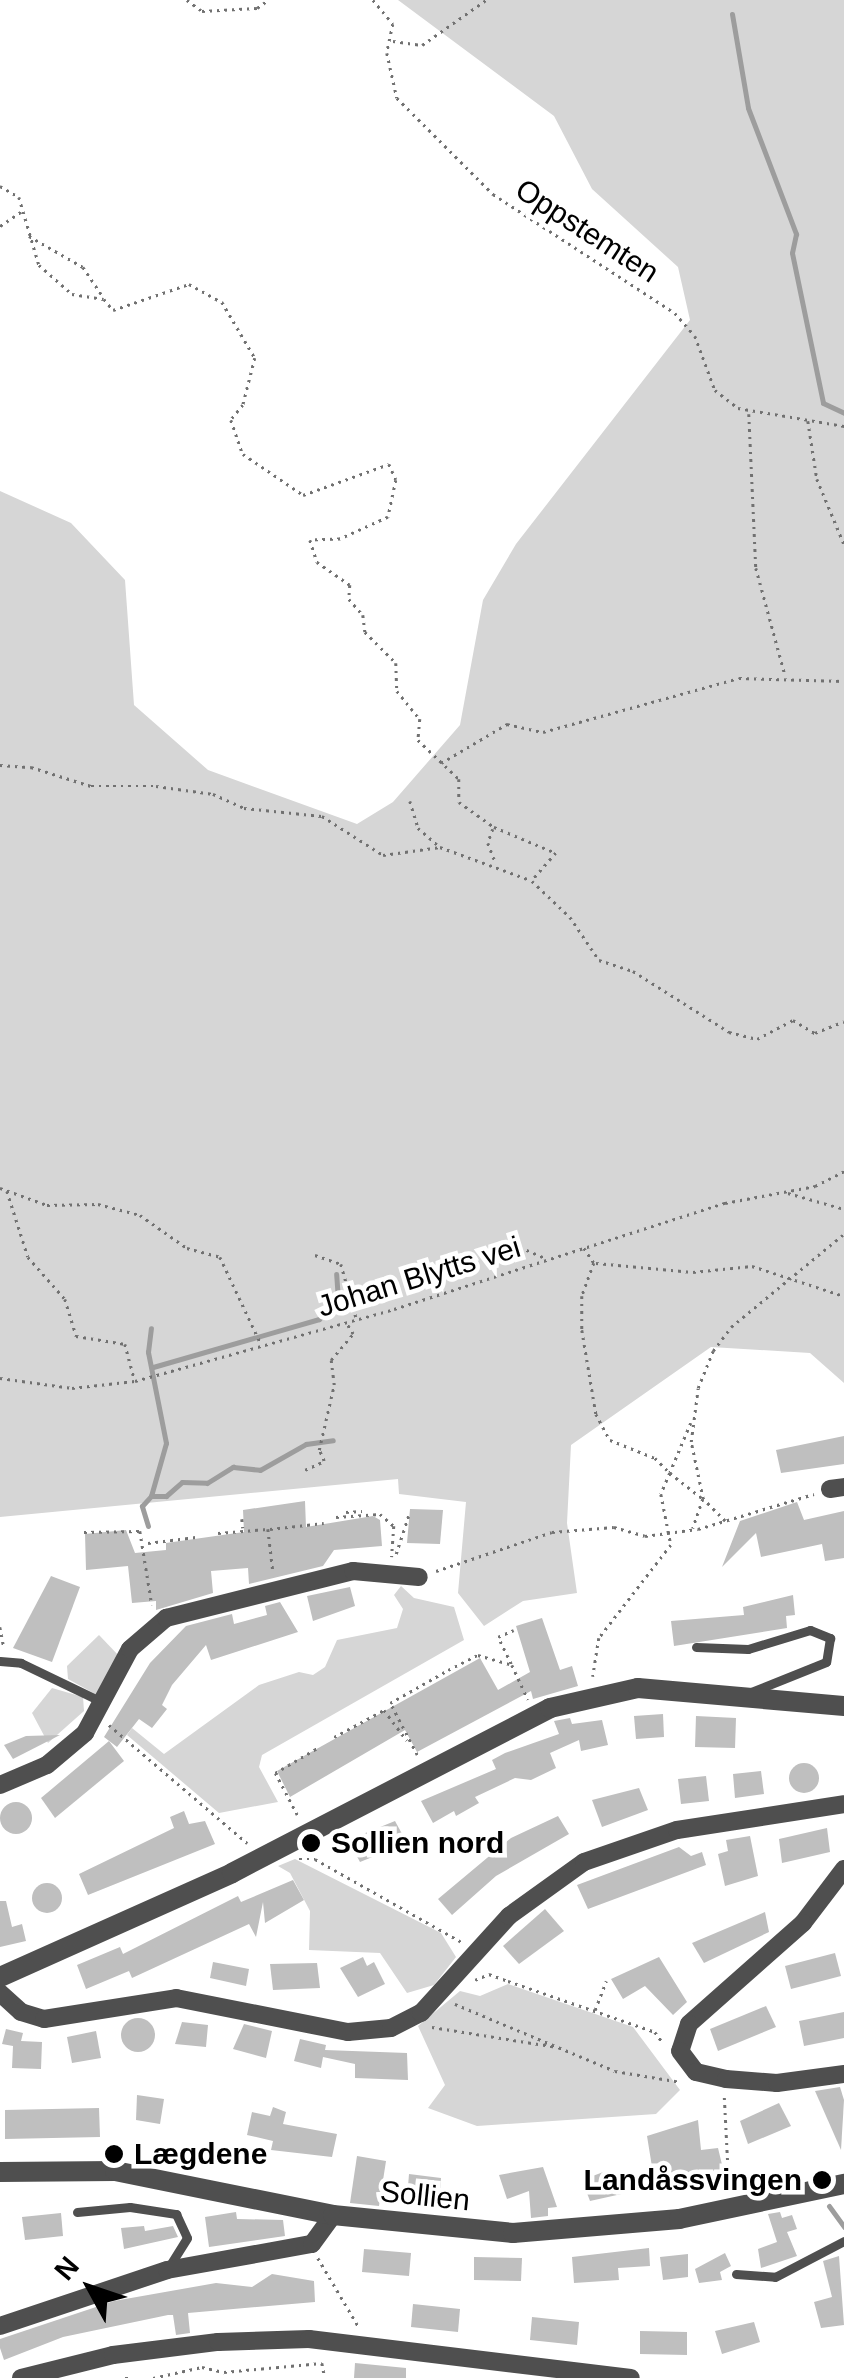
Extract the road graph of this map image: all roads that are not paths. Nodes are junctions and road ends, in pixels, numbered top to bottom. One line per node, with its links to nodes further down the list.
1 (419, 1576): 6 (street)
2 (696, 1648): 4 (lane)
3 (0, 1661): 6 (lane)
4 (744, 1696): 5 (street); 10 (street)
5 (844, 1706)
6 (100, 1709): 7 (street)
7 (0, 1785)
8 (844, 1804): 11 (street)
9 (844, 1869): 12 (street)
10 (0, 1977)
11 (0, 1993)
12 (844, 2074)
13 (0, 2172): 16 (street, Sollien)
14 (844, 2184): 16 (street, Sollien)
15 (77, 2212): 18 (lane)
16 (333, 2215): 18 (street)
17 (844, 2240): 19 (lane)
18 (167, 2270): 20 (street)
19 (736, 2274)
20 (0, 2326)
21 (21, 2378): 22 (street)
22 (631, 2378)

